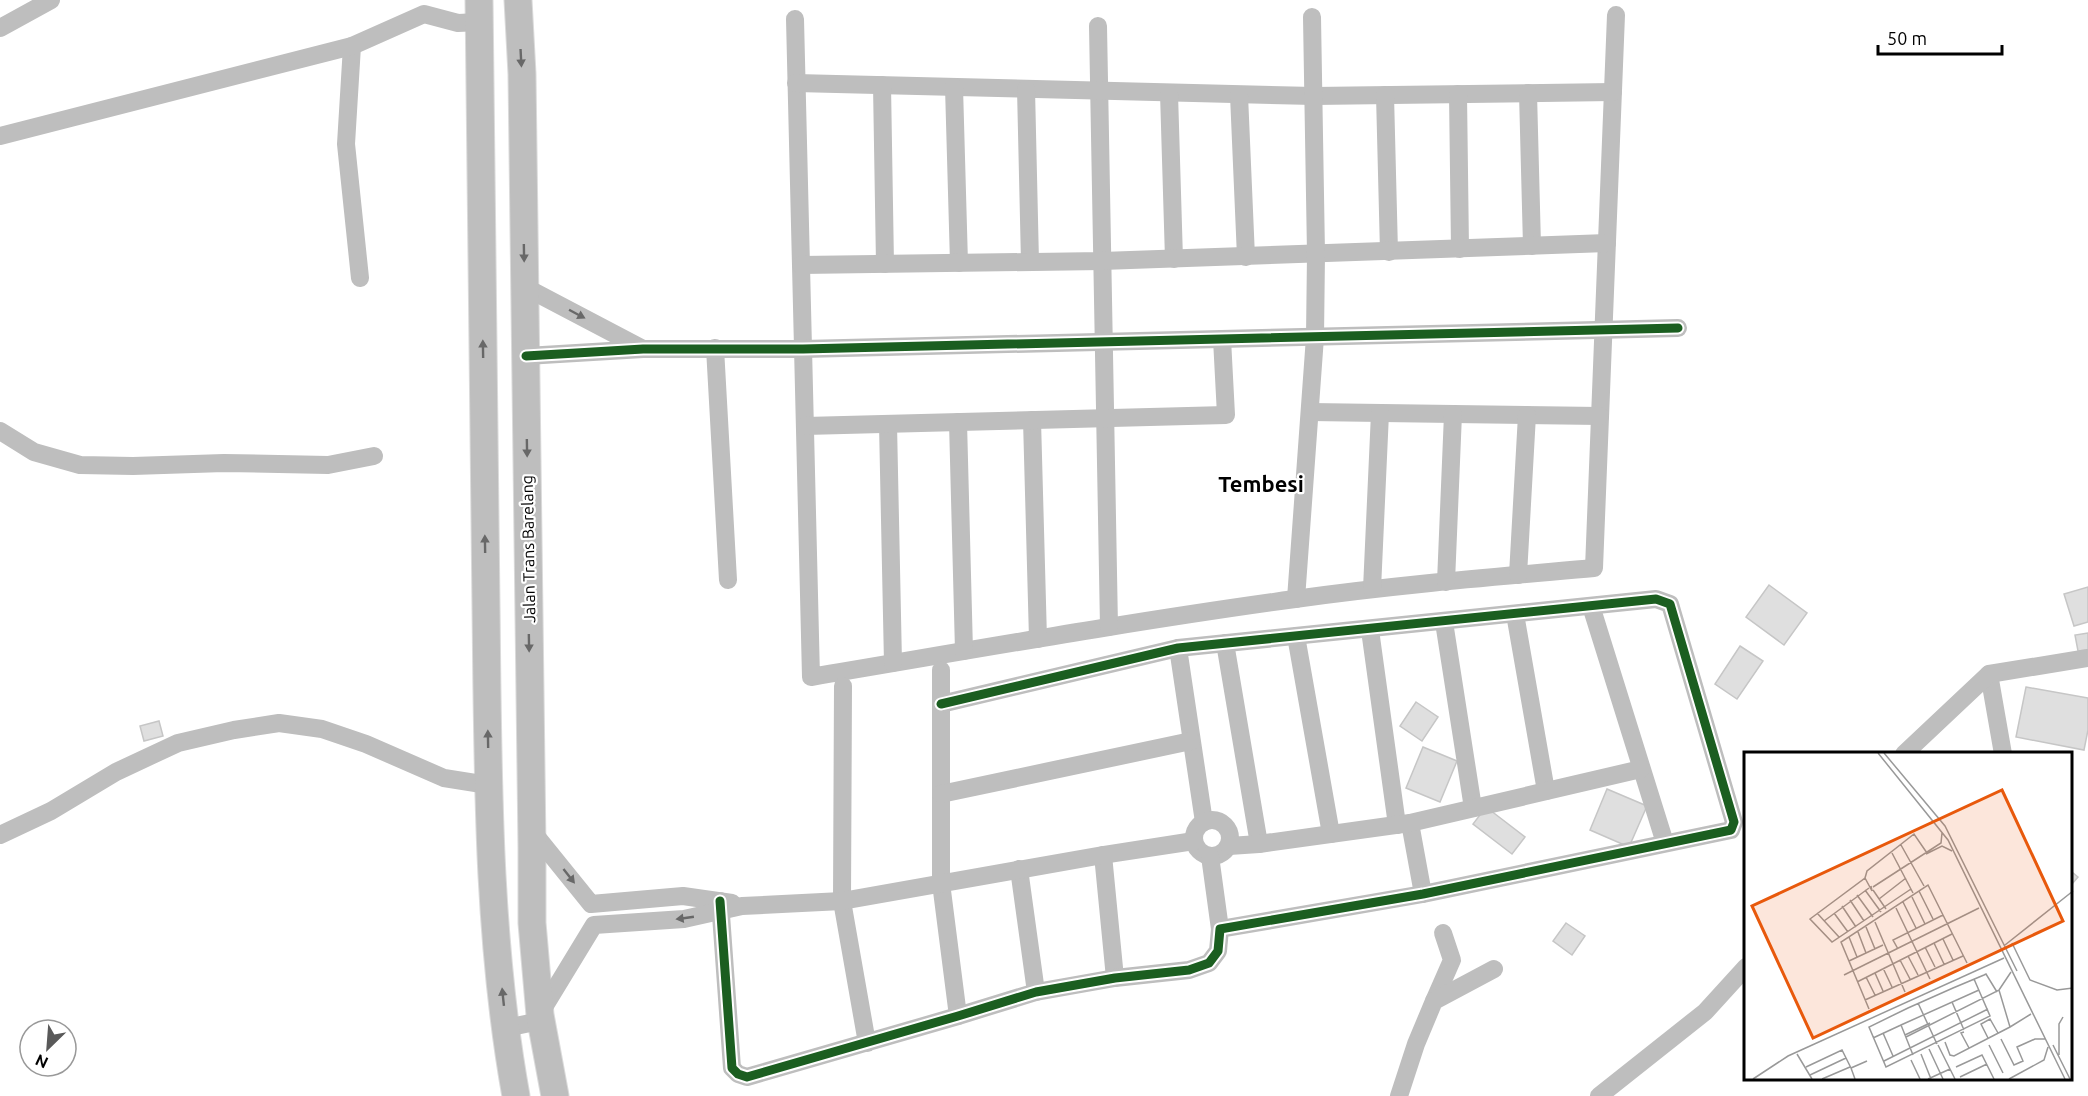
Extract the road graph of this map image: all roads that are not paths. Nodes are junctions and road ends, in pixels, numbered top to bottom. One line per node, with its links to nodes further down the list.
1 (51, 0): 9 (street)
2 (518, 0): 37 (highway, Jalan Trans Barelang, one-way to 37)
3 (422, 7): 4 (street); 10 (street)
4 (479, 11): 84 (highway, one-way to 4)
5 (1616, 15): 16 (street)
6 (1312, 17): 22 (street)
7 (795, 19): 11 (street)
8 (1098, 26): 15 (street)
9 (0, 28)
10 (352, 46): 23 (street); 36 (street)
11 (796, 83): 12 (street); 35 (street)
12 (882, 85): 13 (street); 34 (street)
13 (954, 87): 14 (street); 33 (street)
14 (1026, 89): 15 (street); 32 (street)
15 (1099, 91): 17 (street); 31 (street)
16 (1613, 92): 18 (street); 24 (street)
17 (1169, 93): 19 (street); 30 (street)
18 (1528, 93): 20 (street); 25 (street)
19 (1239, 94): 22 (street); 29 (street)
20 (1458, 94): 21 (street); 26 (street)
21 (1385, 95): 22 (street); 27 (street)
22 (1314, 96): 28 (street)
23 (0, 136)
24 (1607, 243): 25 (street); 39 (street)
25 (1532, 246): 26 (street)
26 (1461, 249): 27 (street)
27 (1389, 252): 28 (street)
28 (1316, 254): 29 (street); 40 (street)
29 (1246, 256): 30 (street)
30 (1174, 259): 31 (street)
31 (1102, 261): 32 (street); 42 (street)
32 (1030, 262): 33 (street)
33 (959, 263): 34 (street)
34 (885, 264): 35 (street)
35 (801, 265): 45 (street)
36 (360, 278)
37 (525, 287): 44 (street, one-way to 44); 46 (highway, Jalan Trans Barelang)
38 (1678, 328): 39 (street)
39 (1603, 330): 40 (street); 51 (street)
40 (1314, 337): 41 (street); 47 (street)
41 (1222, 339): 42 (street); 52 (street)
42 (1104, 342): 45 (street); 52 (street)
43 (715, 348): 44 (street); 45 (street); 60 (street)
44 (643, 349): 46 (street)
45 (803, 349): 56 (street)
46 (526, 356): 90 (highway, Jalan Trans Barelang, one-way to 90)
47 (1310, 412): 48 (street); 63 (street)
48 (1380, 413): 49 (street); 62 (street)
49 (1453, 414): 50 (street); 61 (street)
50 (1527, 415): 51 (street); 59 (street)
51 (1600, 416): 59 (street)
52 (1105, 418): 53 (street); 67 (street)
53 (1032, 420): 54 (street); 70 (street)
54 (958, 422): 55 (street); 73 (street)
55 (888, 424): 56 (street); 75 (street)
56 (805, 426): 75 (street)
57 (0, 431): 58 (street)
58 (374, 456)
59 (1518, 575): 61 (street)
60 (728, 580)
61 (1446, 582): 62 (street)
62 (1372, 589): 63 (street)
63 (1296, 599): 67 (street)
64 (1591, 606): 65 (street); 83 (street); 94 (street)
65 (1515, 614): 66 (street); 85 (street)
66 (1444, 622): 68 (street); 87 (street)
67 (1109, 627): 70 (street)
68 (1370, 630): 69 (street); 89 (street)
69 (1296, 636): 71 (street); 91 (street)
70 (1038, 639): 73 (street)
71 (1225, 643): 72 (street); 95 (street)
72 (1178, 648): 79 (street); 80 (street)
73 (964, 651): 75 (street)
74 (2088, 658): 77 (street)
75 (893, 663)
76 (940, 670): 79 (street)
77 (1989, 675): 81 (street); 82 (street)
78 (843, 686): 102 (street)
79 (941, 704): 86 (street)
80 (1191, 741): 86 (street); 88 (street)
81 (1906, 752)
82 (2003, 752)
83 (1641, 769): 85 (street); 94 (street)
84 (488, 785): 92 (street); 115 (highway, one-way to 84)
85 (1546, 791): 87 (street)
86 (941, 794): 100 (street)
87 (1473, 808): 89 (street)
88 (1204, 822): 93 (street); 96 (street)
89 (1403, 824): 91 (street); 101 (street)
90 (532, 831): 103 (street, one-way to 103); 113 (highway, Jalan Trans Barelang)
91 (1331, 834): 95 (street)
92 (0, 835)
93 (1194, 841): 97 (street); 98 (street)
94 (1665, 843): 101 (street)
95 (1259, 844): 96 (street)
96 (1229, 846): 98 (street)
97 (1103, 855): 99 (street); 110 (street)
98 (1210, 856): 106 (street)
99 (1019, 869): 100 (street); 111 (street)
100 (942, 883): 102 (street); 114 (street)
101 (1423, 894): 106 (street)
102 (842, 901): 104 (street); 116 (street)
103 (591, 904): 104 (street); 105 (street)
104 (720, 907): 105 (street, one-way to 105); 116 (street)
105 (594, 925): 113 (street)
106 (1220, 930): 110 (street)
107 (1443, 933): 112 (street)
108 (1494, 969): 112 (street)
109 (1744, 969): 120 (street)
110 (1115, 978): 111 (street)
111 (1036, 992): 114 (street)
112 (1434, 1001): 119 (street)
113 (540, 1016): 115 (street); 118 (highway, Jalan Trans Barelang)
114 (958, 1016): 116 (street)
115 (506, 1028): 117 (highway)
116 (867, 1043)
117 (516, 1096)
118 (555, 1096)
119 (1400, 1096)
120 (1599, 1096)

